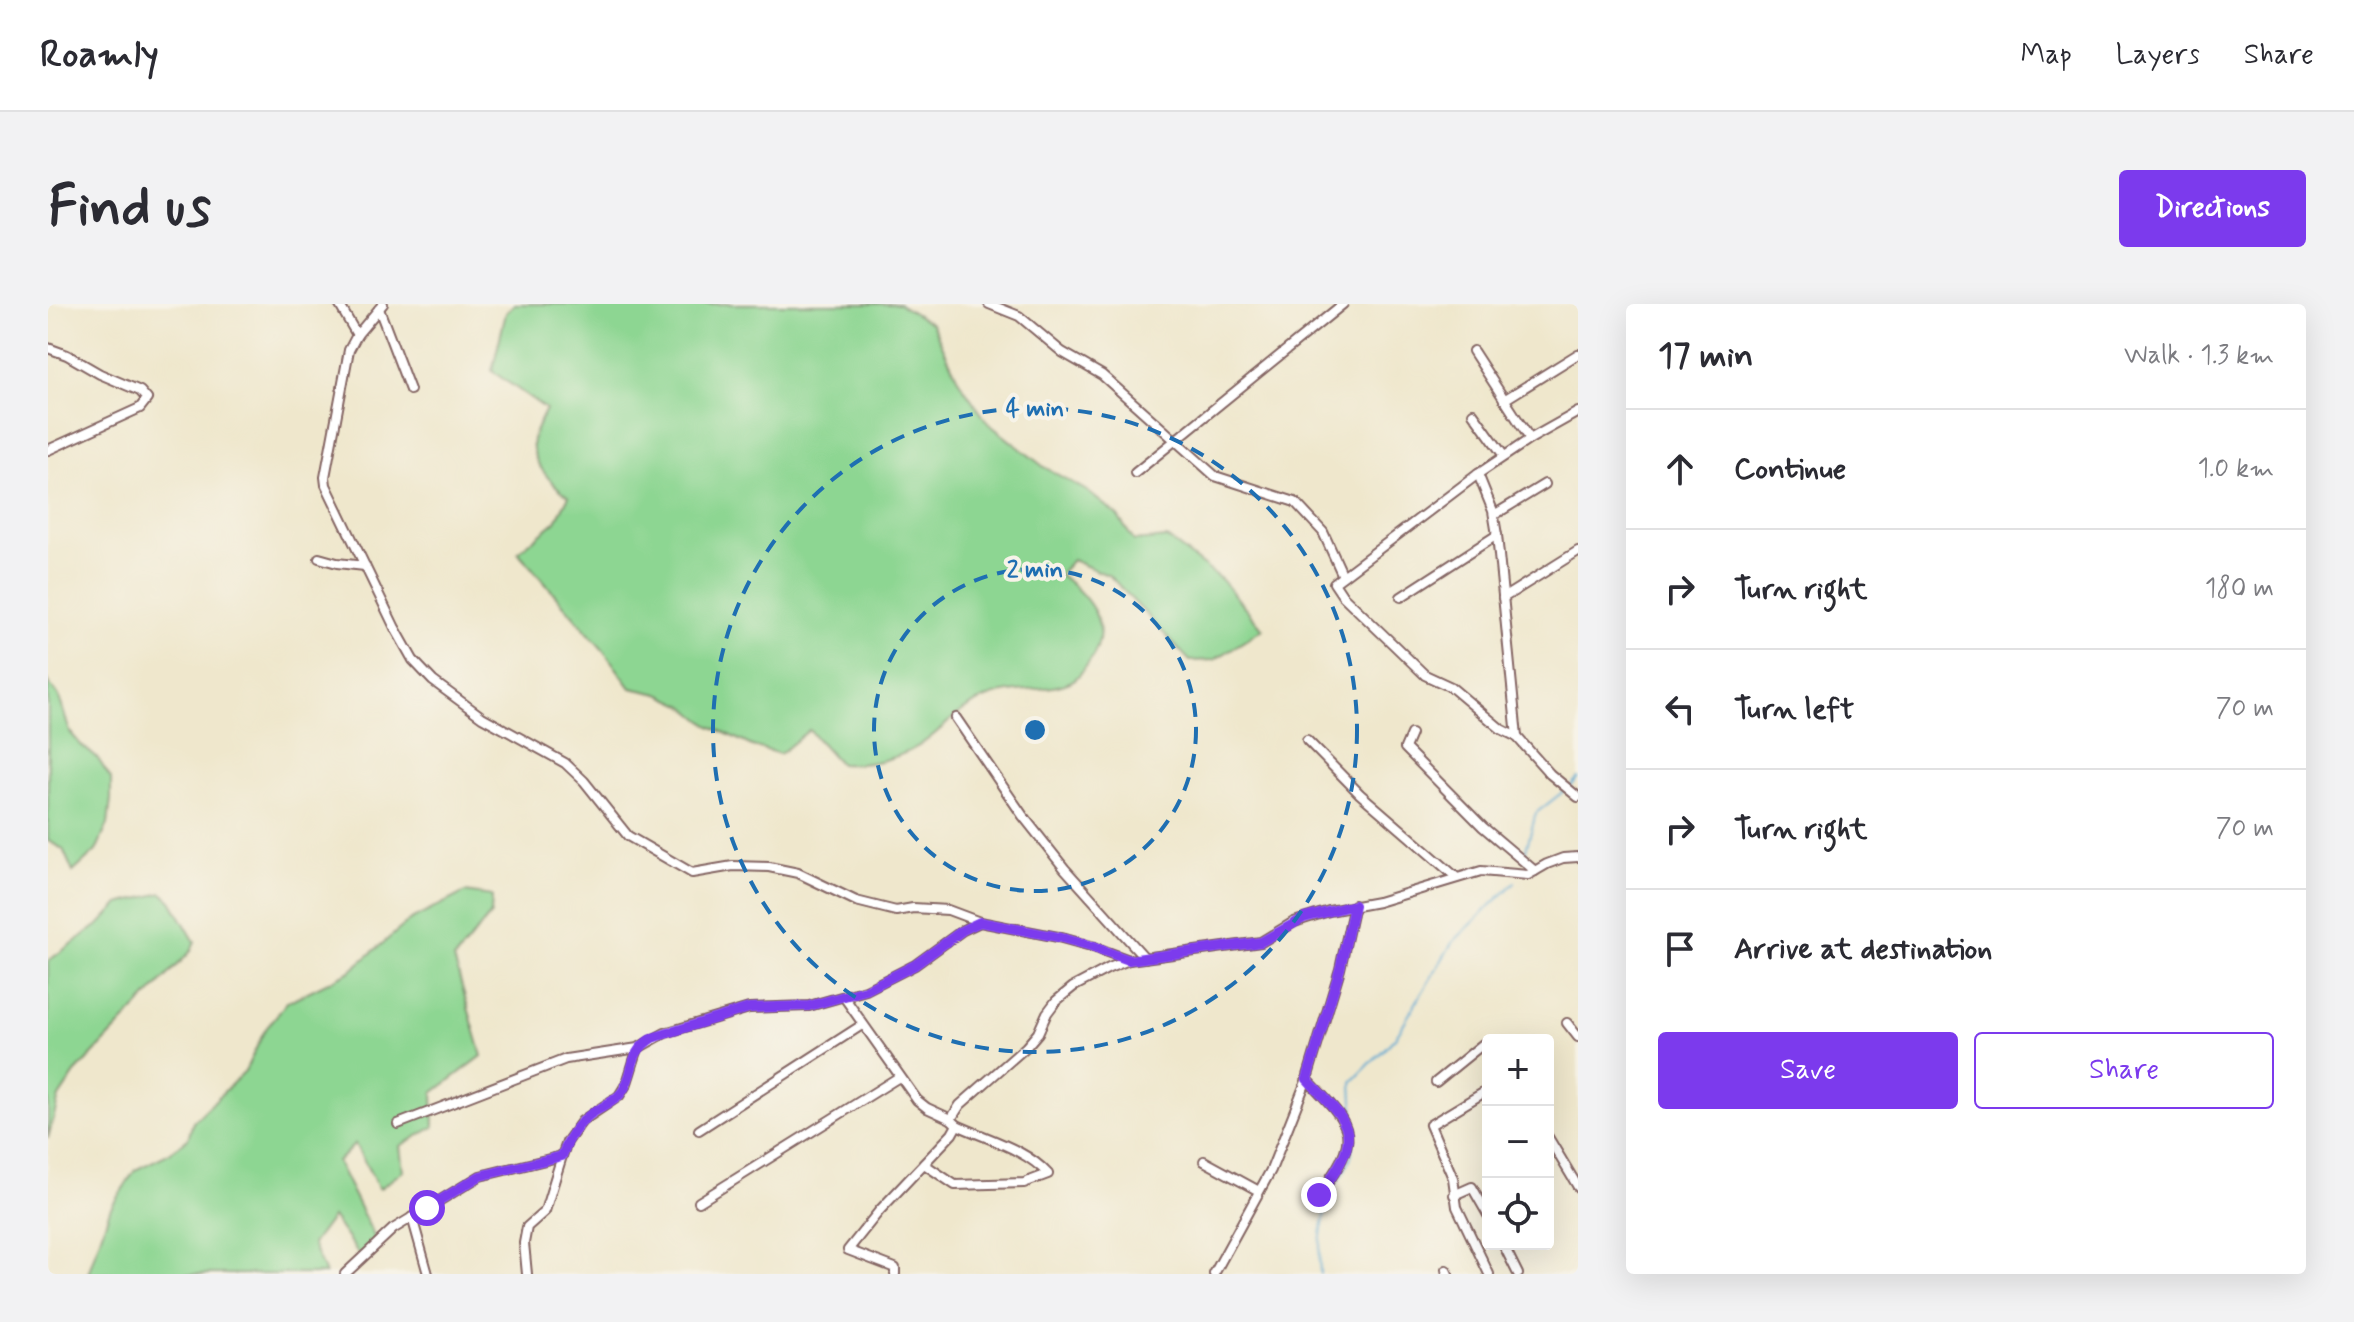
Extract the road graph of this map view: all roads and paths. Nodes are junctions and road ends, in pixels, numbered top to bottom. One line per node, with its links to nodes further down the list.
1 (339, 304): 5 (street)
2 (1343, 304): 14 (street)
3 (993, 305): 14 (street)
4 (381, 307): 5 (street); 9 (street)
5 (357, 335): 25 (street)
6 (48, 348): 16 (street)
7 (1473, 351): 10 (street)
8 (1578, 354): 10 (street)
9 (410, 390)
10 (1504, 400): 15 (street)
11 (1473, 413): 17 (street)
12 (1576, 413): 13 (street); 15 (street)
13 (1578, 426)
14 (1175, 438): 18 (street); 26 (street)
15 (1530, 439): 17 (street)
16 (48, 450)
17 (1504, 456): 19 (street)
18 (1135, 473)
19 (1478, 474): 21 (street); 26 (street)
20 (1545, 484): 21 (street)
21 (1494, 515): 22 (street)
22 (1497, 535): 27 (street); 28 (street)
23 (1578, 551): 28 (street)
24 (319, 558): 25 (street)
25 (365, 566): 38 (street)
26 (1343, 576): 31 (street)
27 (1401, 597)
28 (1503, 598): 31 (street)
29 (956, 718): 39 (street)
30 (1411, 734): 35 (street)
31 (1517, 737): 33 (street)
32 (1307, 740): 36 (street)
33 (1578, 797)
34 (1578, 857): 35 (street)
35 (1532, 869): 36 (street)
36 (1456, 877): 37 (street)
37 (1354, 905): 39 (street); 48 (street)
38 (980, 922): 40 (street); 41 (street)
39 (1145, 958): 40 (street)
40 (1129, 960): 51 (street)
41 (844, 997): 43 (street); 46 (street)
42 (1567, 1023): 44 (street)
43 (862, 1025): 47 (street); 53 (street)
44 (1578, 1037)
45 (1482, 1045): 49 (street)
46 (638, 1048): 52 (street); 55 (street)
47 (899, 1077): 51 (street); 62 (street)
48 (1307, 1079): 59 (street); 60 (street)
49 (1436, 1082)
50 (1482, 1094): 61 (street)
51 (954, 1122): 57 (street); 57 (street)
52 (398, 1124)
53 (699, 1130)
54 (1554, 1147): 58 (street)
55 (562, 1156): 64 (street); 68 (street)
56 (1204, 1161): 59 (street)
57 (924, 1164): 69 (street)
58 (1578, 1187)
59 (1259, 1191): 70 (street)
60 (1319, 1195)
61 (1454, 1195): 63 (street); 71 (street)
62 (699, 1202)
63 (1482, 1203)
64 (412, 1217): 66 (street); 67 (street)
65 (1506, 1250): 72 (street)
66 (345, 1274)
67 (428, 1274)
68 (527, 1274)
69 (895, 1274)
70 (1214, 1274)
71 (1489, 1274)
72 (1518, 1274)

